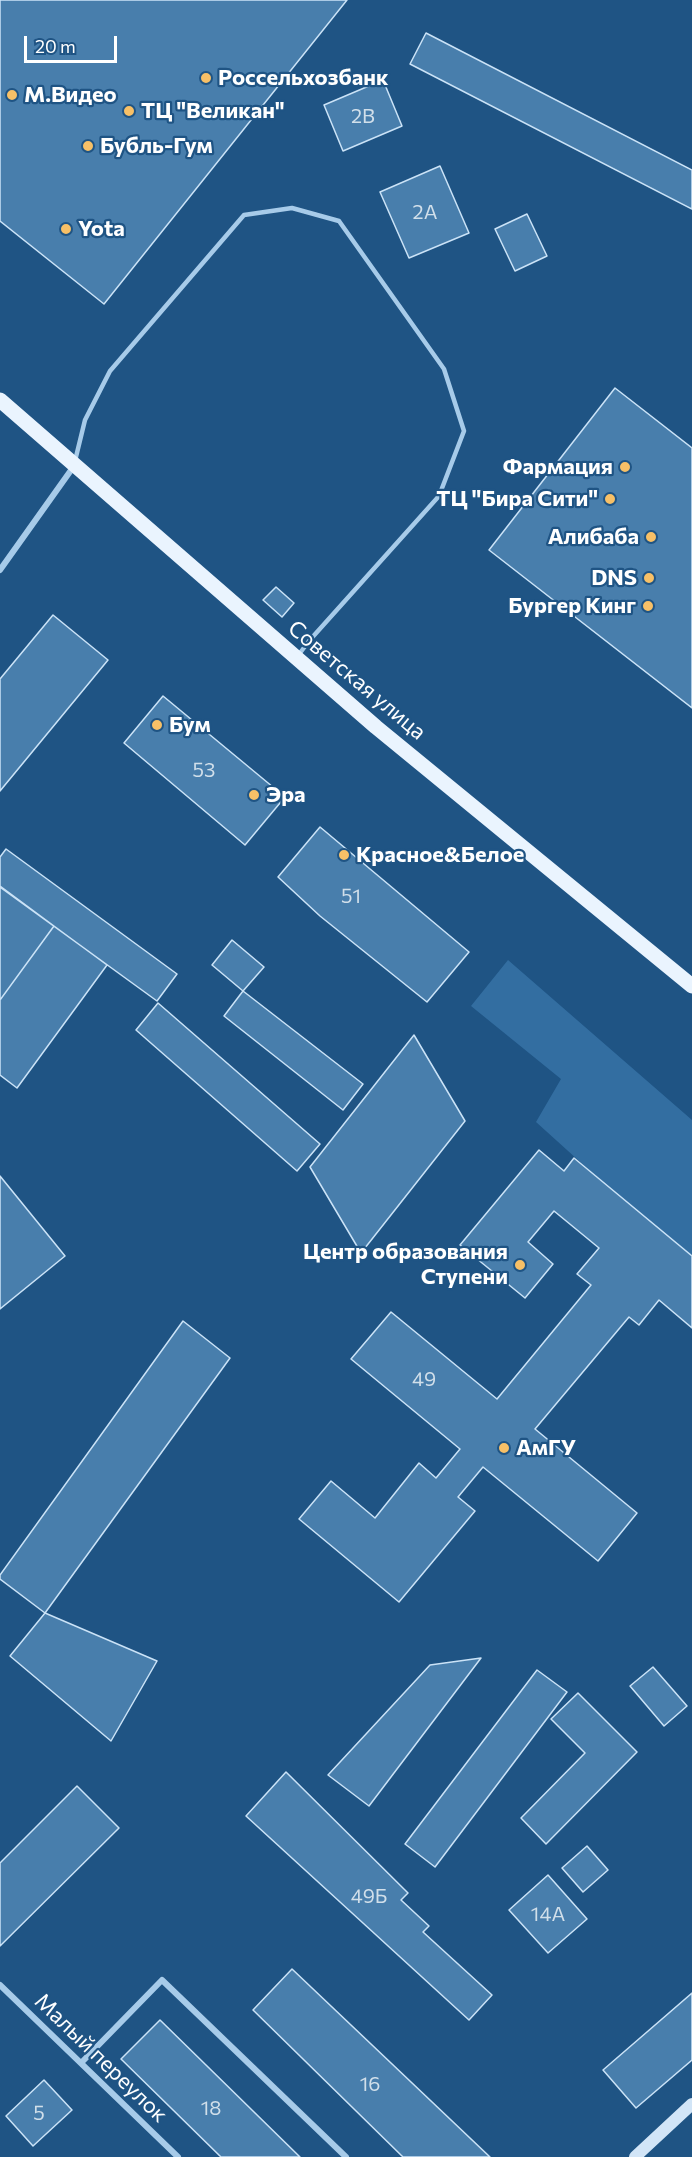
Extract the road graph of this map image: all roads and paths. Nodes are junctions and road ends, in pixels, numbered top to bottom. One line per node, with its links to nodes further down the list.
1 (0, 400): 2 (main road, Советская улица)
2 (74, 466): 3 (street); 4 (main road, Советская улица); 4 (lane)
3 (0, 570)
4 (296, 659): 5 (main road, Советская улица)
5 (692, 986)
6 (0, 1985): 7 (street, Малый переулок)
7 (81, 2063): 9 (street, Малый переулок); 10 (street)
8 (692, 2104): 11 (main road)
9 (178, 2157)
10 (346, 2157)
11 (636, 2157)

